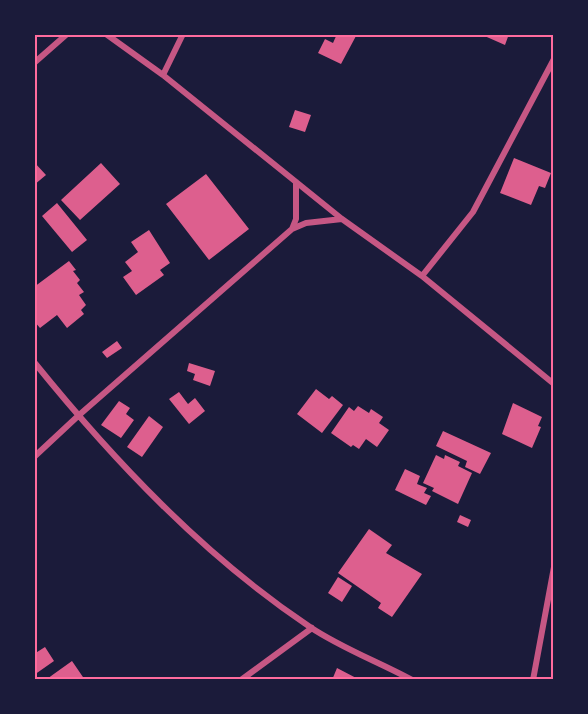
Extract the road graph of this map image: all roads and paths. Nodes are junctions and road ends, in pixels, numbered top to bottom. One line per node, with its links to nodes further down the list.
1 (67, 34): 5 (street)
2 (106, 34): 6 (street)
3 (183, 34): 6 (street)
4 (554, 59): 10 (street)
5 (34, 63)
6 (163, 75): 7 (street)
7 (296, 182): 8 (street); 9 (street)
8 (342, 219): 9 (street); 10 (street)
9 (292, 229): 13 (street)
10 (422, 276): 12 (street)
11 (34, 362): 13 (street)
12 (554, 384)
13 (78, 416): 14 (street); 16 (street)
14 (34, 457)
15 (554, 567): 19 (street)
16 (312, 628): 17 (street); 18 (street)
17 (241, 680)
18 (412, 680)
19 (533, 680)

